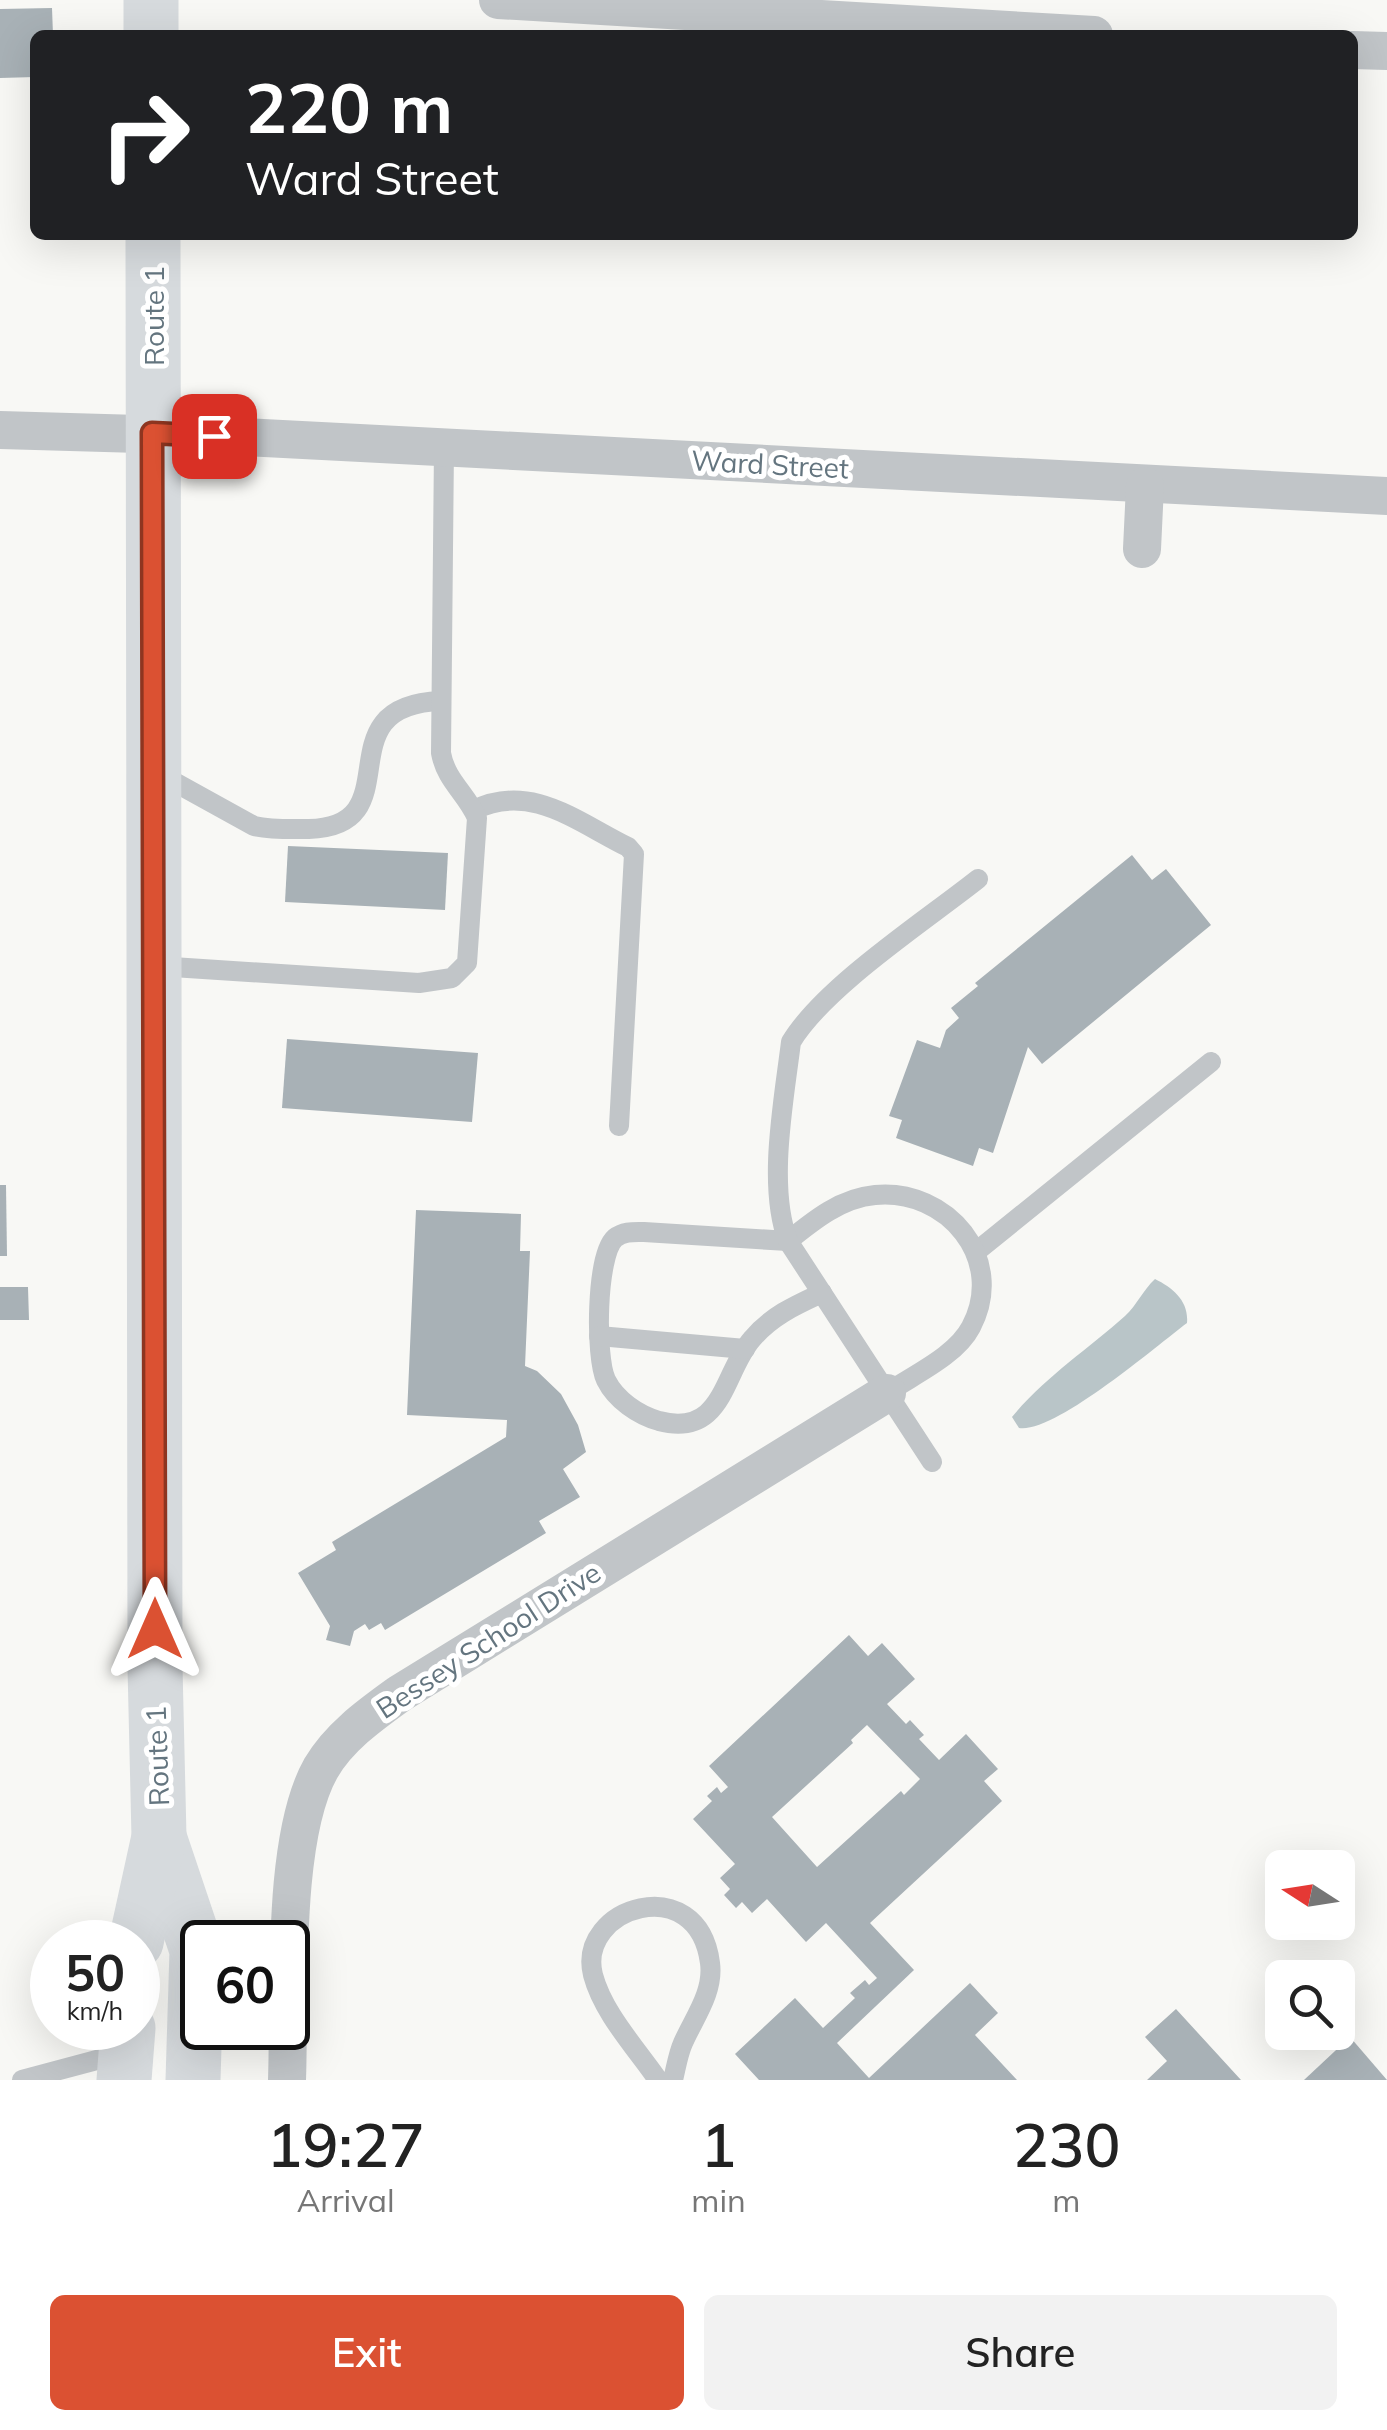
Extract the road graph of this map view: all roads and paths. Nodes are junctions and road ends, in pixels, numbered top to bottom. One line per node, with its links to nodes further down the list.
1 (151, 0): 3 (main road)
2 (498, 0): 4 (street)
3 (151, 30)
4 (1009, 30)
5 (1358, 50): 6 (street)
6 (1387, 51)
7 (152, 240): 9 (main road, Route 1)
8 (0, 430): 9 (street, Ward Street)
9 (152, 433): 10 (street, Ward Street); 15 (main road, Route 1)
10 (444, 447): 11 (street, Ward Street); 14 (lane)
11 (1145, 486): 12 (street, Ward Street); 13 (street)
12 (1387, 496)
13 (1142, 549)
14 (442, 701): 15 (lane); 16 (lane)
15 (153, 770): 18 (main road, Route 1)
16 (474, 810): 18 (lane); 20 (lane)
17 (978, 880): 21 (lane)
18 (155, 966): 28 (main road, Route 1)
19 (1211, 1062): 22 (lane)
20 (620, 1126)
21 (788, 1241): 22 (lane); 23 (lane); 24 (lane)
22 (977, 1251): 26 (lane)
23 (822, 1293): 25 (lane); 26 (lane)
24 (599, 1336): 25 (lane); 25 (lane)
25 (745, 1349)
26 (887, 1393): 27 (lane); 33 (street, Bessey School Drive)
27 (932, 1462)
28 (160, 1837): 29 (main road, Route 1); 32 (main road, Route 1)
29 (141, 1920)
30 (126, 2053): 31 (lane)
31 (22, 2080)
32 (193, 2080)
33 (287, 2080)
34 (658, 2080): 35 (lane)
35 (673, 2080)

